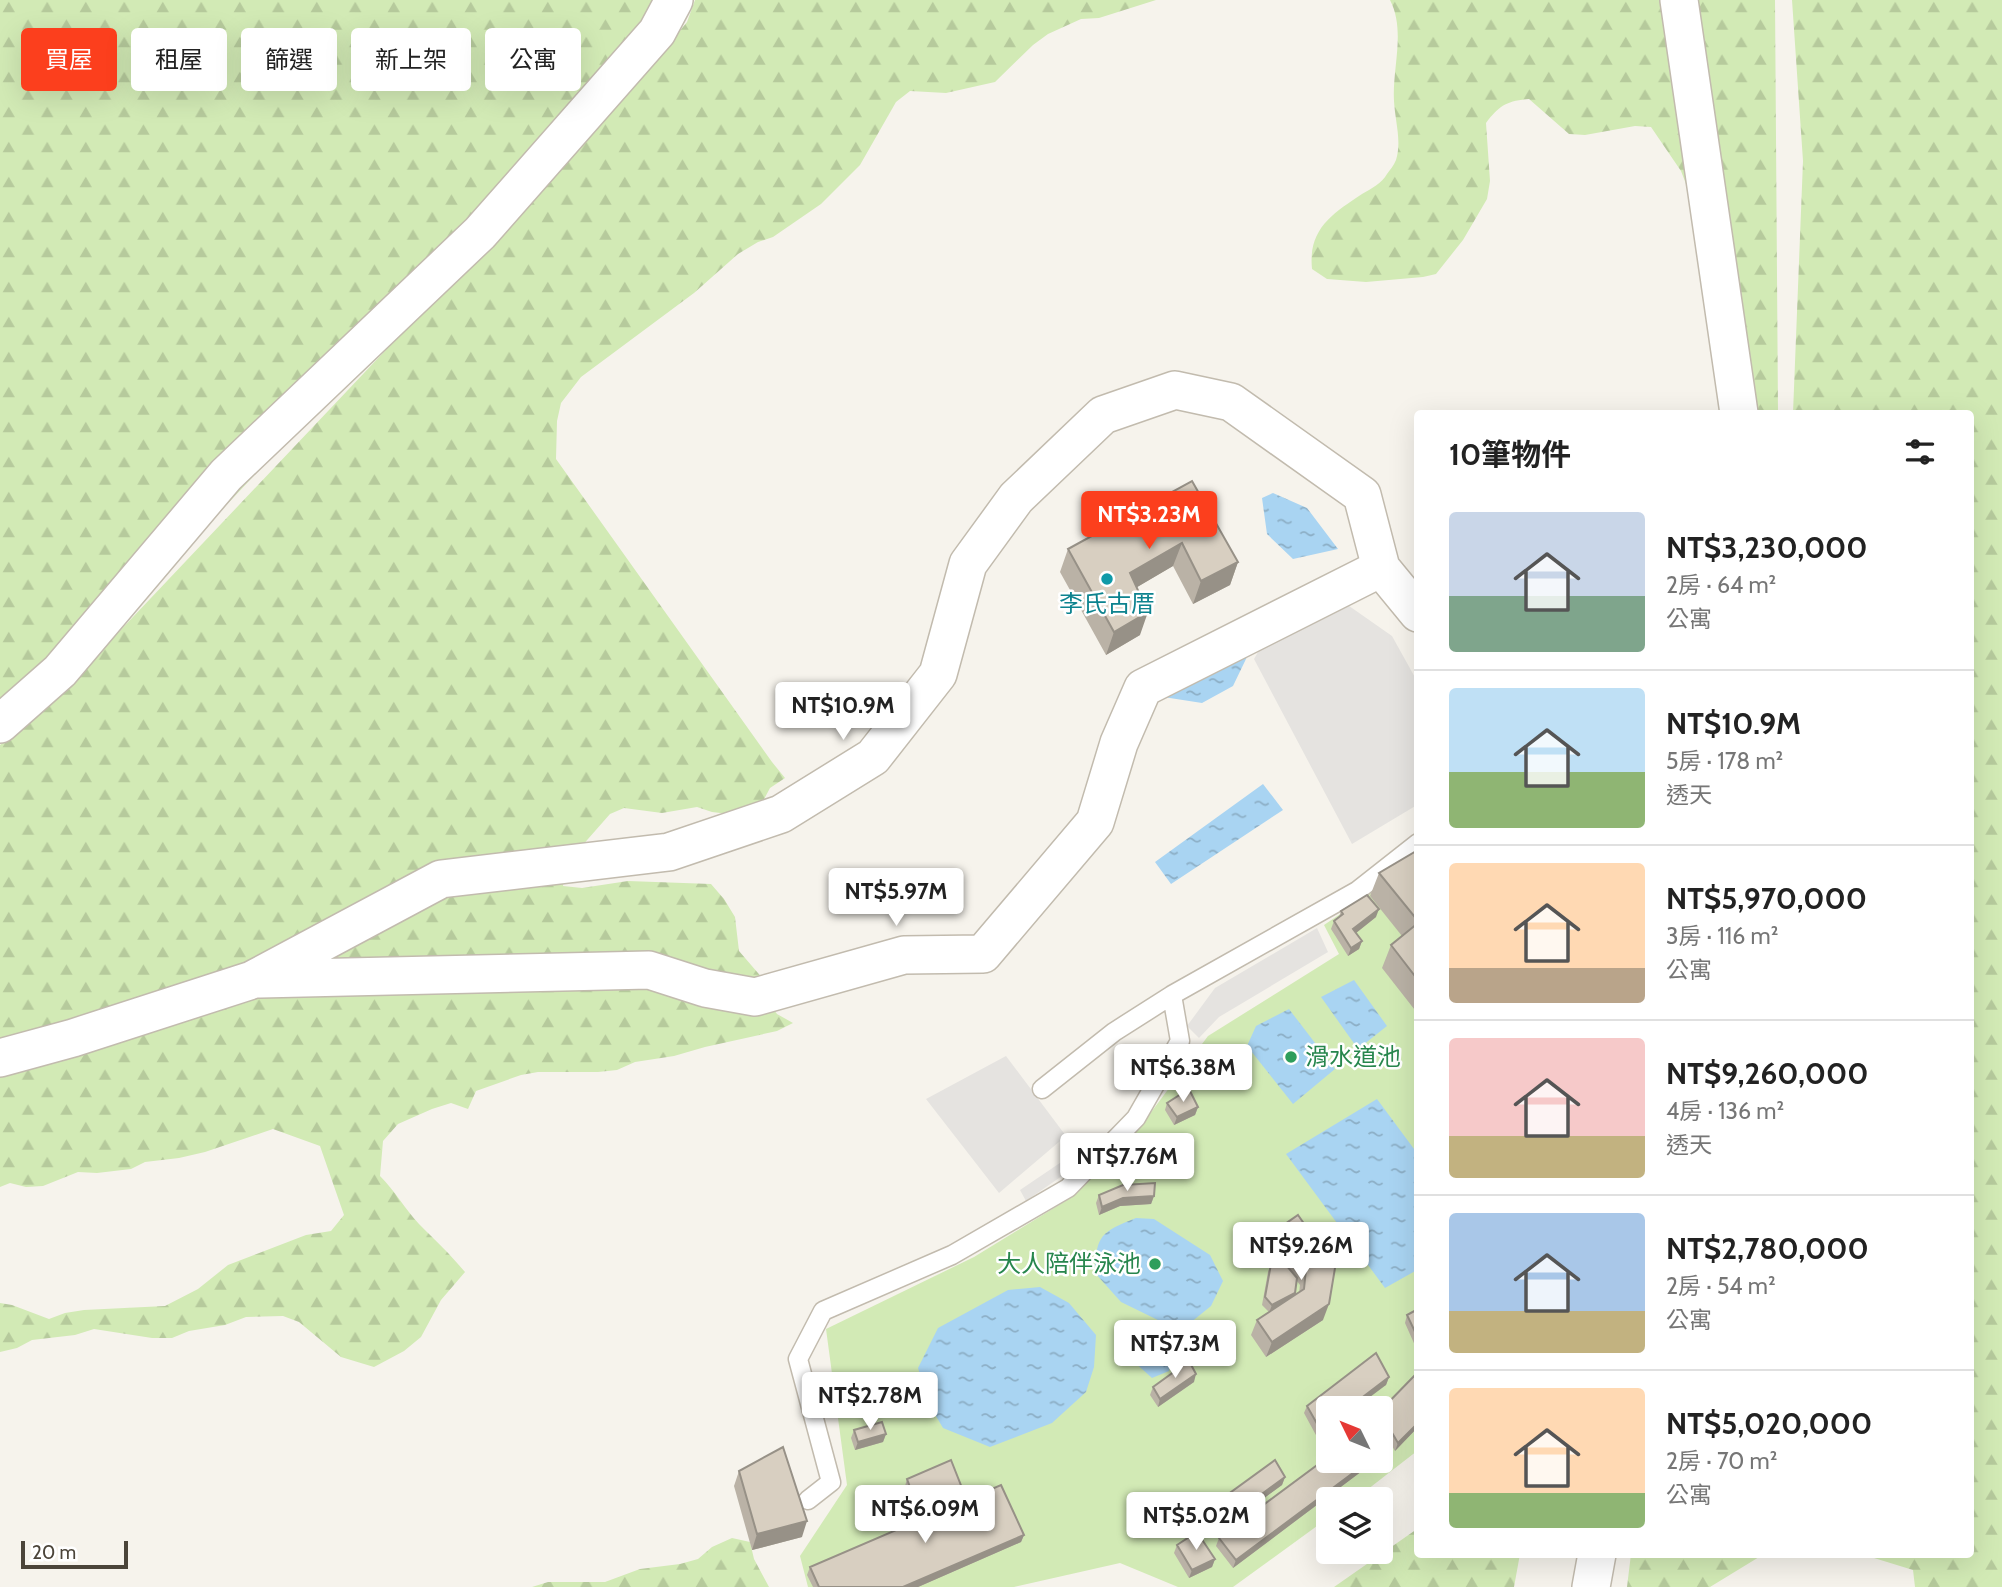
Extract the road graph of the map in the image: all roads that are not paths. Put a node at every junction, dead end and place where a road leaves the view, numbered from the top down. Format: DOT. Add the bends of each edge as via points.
graph roads {
  1 [pos="674,0"];
  2 [pos="1679,0"];
  3 [pos="1740,410"];
  4 [pos="1381,568"];
  5 [pos="1414,609"];
  6 [pos="0,724"];
  7 [pos="1414,846"];
  8 [pos="252,979"];
  9 [pos="1172,995"];
  10 [pos="0,1058"];
  11 [pos="1042,1089"];
  12 [pos="808,1500"];
  13 [pos="1596,1558"];
  14 [pos="1591,1587"];
  1 -- 6 [label="street" via="657,32 480,233 226,475 60,671"];
  2 -- 3 [label="street"];
  4 -- 5 [label="street"];
  4 -- 8 [label="street" via="1143,688 1119,743 1095,822 983,954 904,956 755,997 705,988 649,970"];
  4 -- 8 [label="street" via="1362,495 1231,402 1175,390 1103,415 1016,498 968,564 938,674 873,757 781,814 669,852 441,879"];
  7 -- 9 [label="lane" via="1357,891"];
  8 -- 10 [label="street"];
  9 -- 11 [label="lane" via="1114,1032"];
  9 -- 12 [label="lane" via="1180,1041 1136,1118 1068,1188 952,1255 823,1311 798,1359 831,1482"];
  13 -- 14 [label="street"];
}
